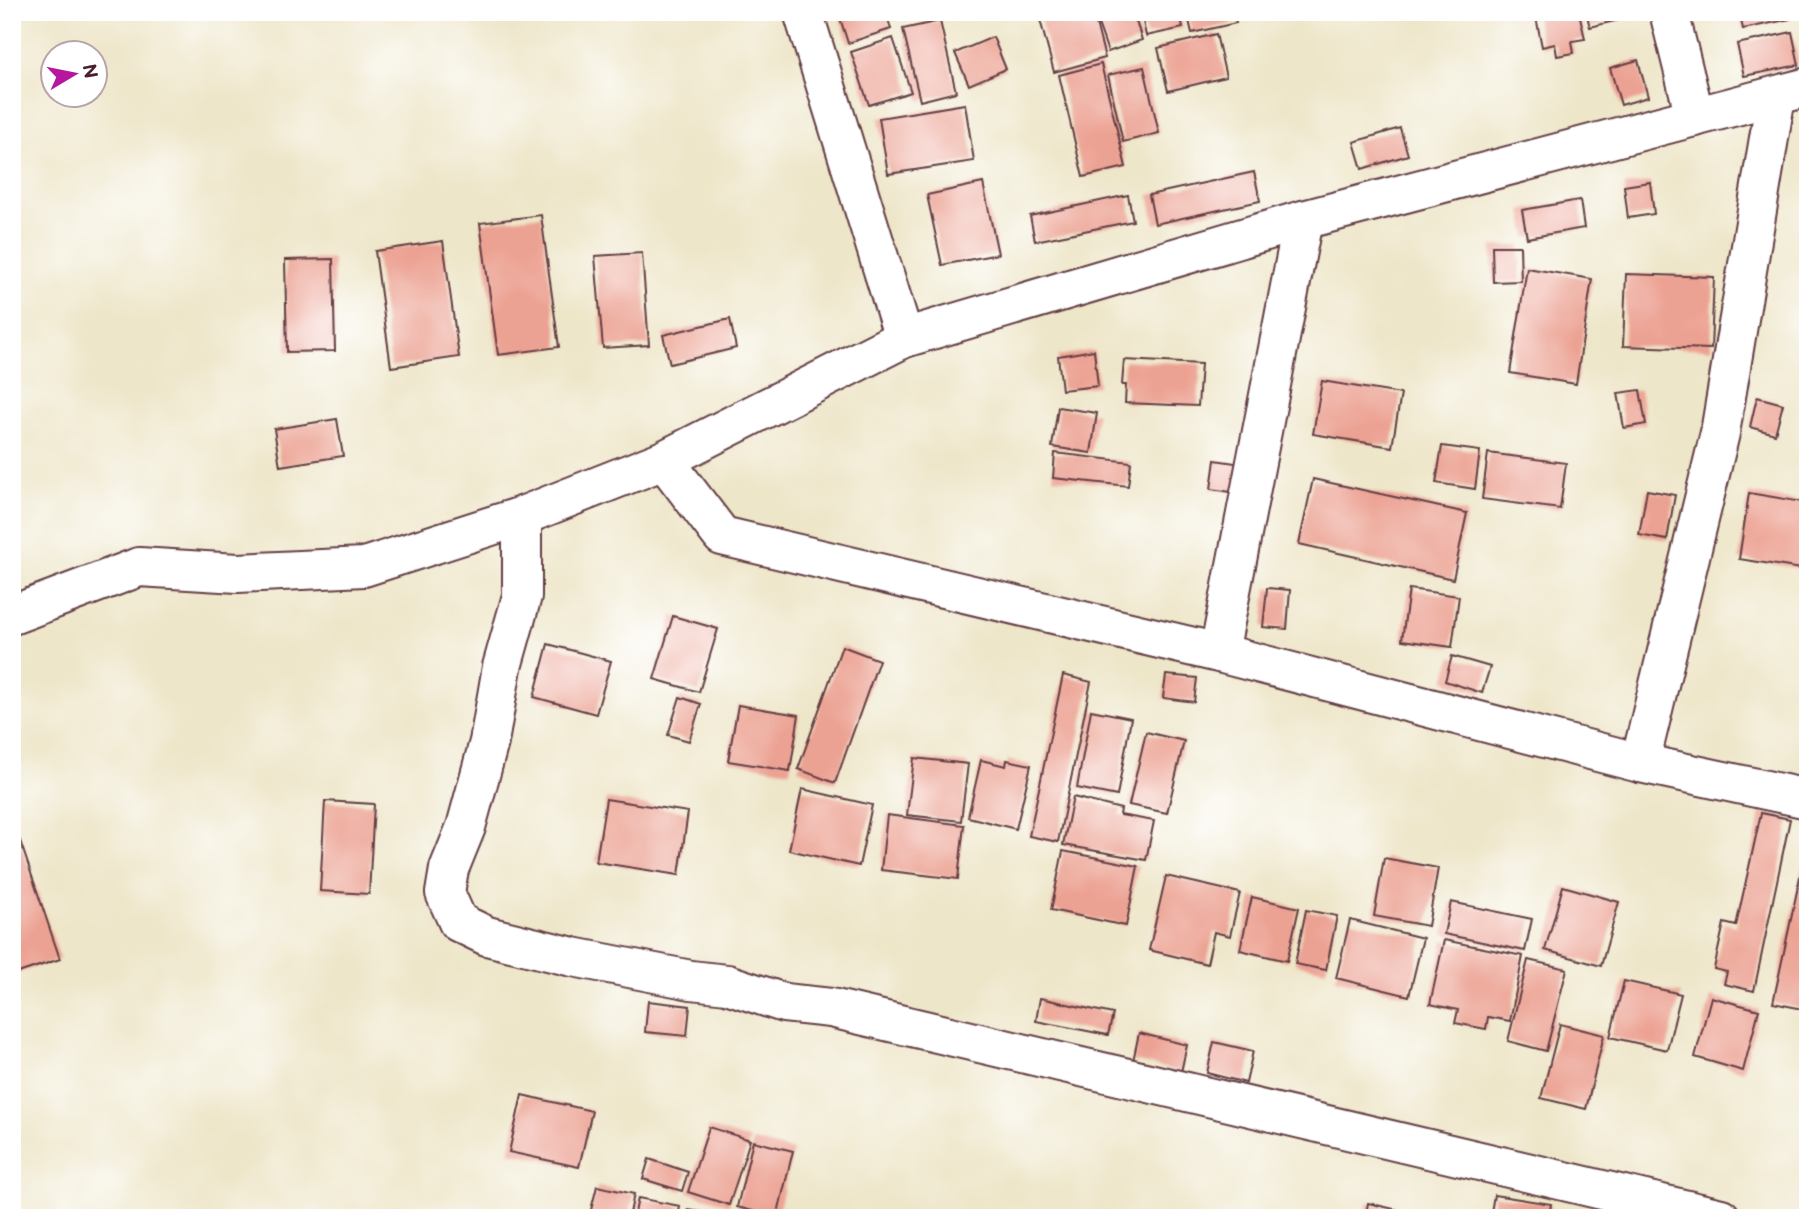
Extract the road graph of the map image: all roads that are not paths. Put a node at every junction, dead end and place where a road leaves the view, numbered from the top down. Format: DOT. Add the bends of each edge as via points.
graph roads {
  1 [pos="803,12"];
  2 [pos="1669,12"];
  3 [pos="1792,91"];
  4 [pos="1695,117"];
  5 [pos="1303,220"];
  6 [pos="904,338"];
  7 [pos="664,460"];
  8 [pos="522,516"];
  9 [pos="12,615"];
  10 [pos="1219,653"];
  11 [pos="1640,763"];
  12 [pos="1808,799"];
  13 [pos="1721,1218"];
  1 -- 6 [label="street"];
  2 -- 4 [label="street"];
  3 -- 4 [label="street"];
  3 -- 11 [label="street" via="1720,433"];
  4 -- 5 [label="street"];
  5 -- 6 [label="street"];
  5 -- 10 [label="street"];
  6 -- 7 [label="street"];
  7 -- 8 [label="street"];
  7 -- 10 [label="street" via="722,536"];
  8 -- 9 [label="street" via="364,567 238,573 139,567"];
  8 -- 13 [label="street" via="522,596 502,667 489,742 445,893 458,922 487,936 573,957 727,984 785,1003 831,1008"];
  10 -- 11 [label="street"];
  11 -- 12 [label="street"];
}
